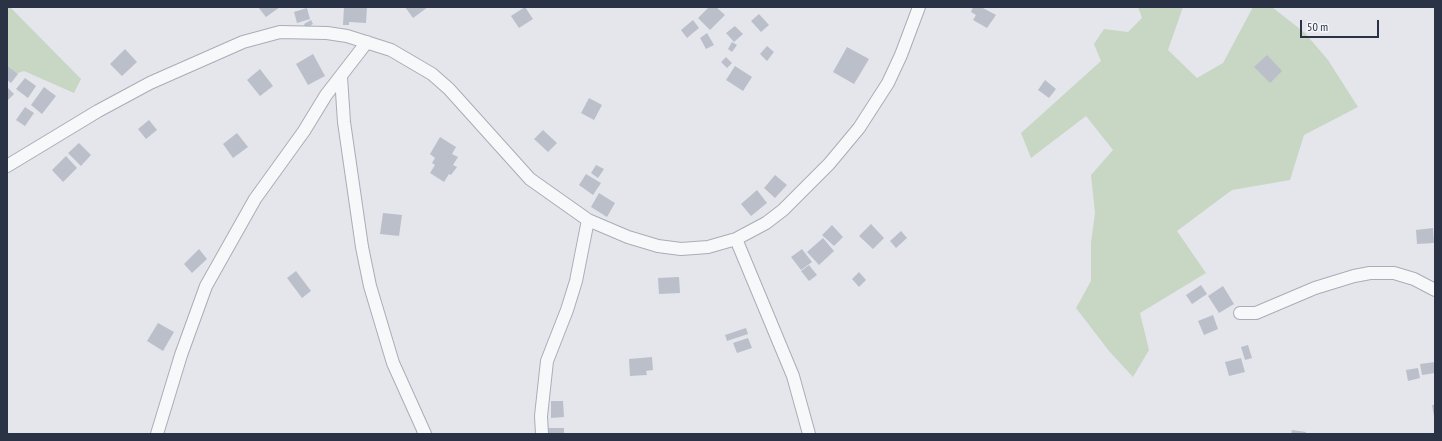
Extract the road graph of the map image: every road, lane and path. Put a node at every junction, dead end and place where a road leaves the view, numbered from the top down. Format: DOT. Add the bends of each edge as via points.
graph roads {
  1 [pos="919,7"];
  2 [pos="367,42"];
  3 [pos="342,77"];
  4 [pos="7,166"];
  5 [pos="588,220"];
  6 [pos="736,239"];
  7 [pos="1435,290"];
  8 [pos="1240,313"];
  9 [pos="157,434"];
  10 [pos="425,434"];
  11 [pos="542,434"];
  12 [pos="809,434"];
  1 -- 6 [label="street" via="891,78 859,128 829,164 783,210 766,223"];
  2 -- 3 [label="street"];
  2 -- 4 [label="street" via="340,35 294,31 244,42 150,83"];
  2 -- 5 [label="street" via="404,56 432,74 449,89 530,180"];
  3 -- 9 [label="street" via="326,95 304,131 255,199 206,286 181,355"];
  3 -- 10 [label="street" via="344,122 370,286 393,363"];
  5 -- 6 [label="street" via="628,237 658,246 681,249 708,247"];
  5 -- 11 [label="street" via="576,281 546,361"];
  6 -- 12 [label="street" via="793,376"];
  7 -- 8 [label="street" via="1414,279 1394,273 1370,273 1315,288 1256,313"];
}
